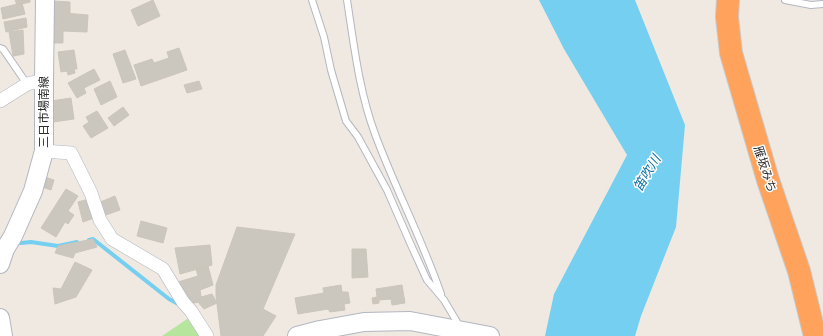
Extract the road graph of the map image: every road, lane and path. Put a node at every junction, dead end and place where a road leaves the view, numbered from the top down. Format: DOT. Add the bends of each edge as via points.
graph roads {
  1 [pos="45,0"];
  2 [pos="312,0"];
  3 [pos="347,0"];
  4 [pos="715,0"];
  5 [pos="728,0"];
  6 [pos="785,0"];
  7 [pos="823,4"];
  8 [pos="0,48"];
  9 [pos="731,53"];
  10 [pos="35,82"];
  11 [pos="0,101"];
  12 [pos="44,150"];
  13 [pos="2,254"];
  14 [pos="443,299"];
  15 [pos="0,318"];
  16 [pos="462,330"];
  17 [pos="3,336"];
  18 [pos="207,336"];
  19 [pos="298,336"];
  20 [pos="490,336"];
  21 [pos="815,336"];
  1 -- 10 [label="main road, 三日市場南線"];
  2 -- 14 [label="lane" via="346,121 358,136 387,190 427,280"];
  3 -- 14 [label="lane" via="363,94 375,133 430,261"];
  4 -- 9 [label="highway"];
  5 -- 9 [label="highway, 雁坂みち"];
  6 -- 7 [label="lane" via="811,5"];
  8 -- 10 [label="lane"];
  9 -- 21 [label="highway, 雁坂みち" via="768,180 799,271"];
  10 -- 11 [label="street"];
  10 -- 12 [label="main road, 三日市場南線"];
  12 -- 13 [label="main road, 三日市場南線" via="33,191"];
  12 -- 18 [label="street" via="71,153 91,193 100,220 112,239 163,269"];
  14 -- 16 [label="lane"];
  15 -- 17 [label="main road"];
  16 -- 19 [label="main road" via="410,320 364,322"];
  16 -- 20 [label="main road"];
}
